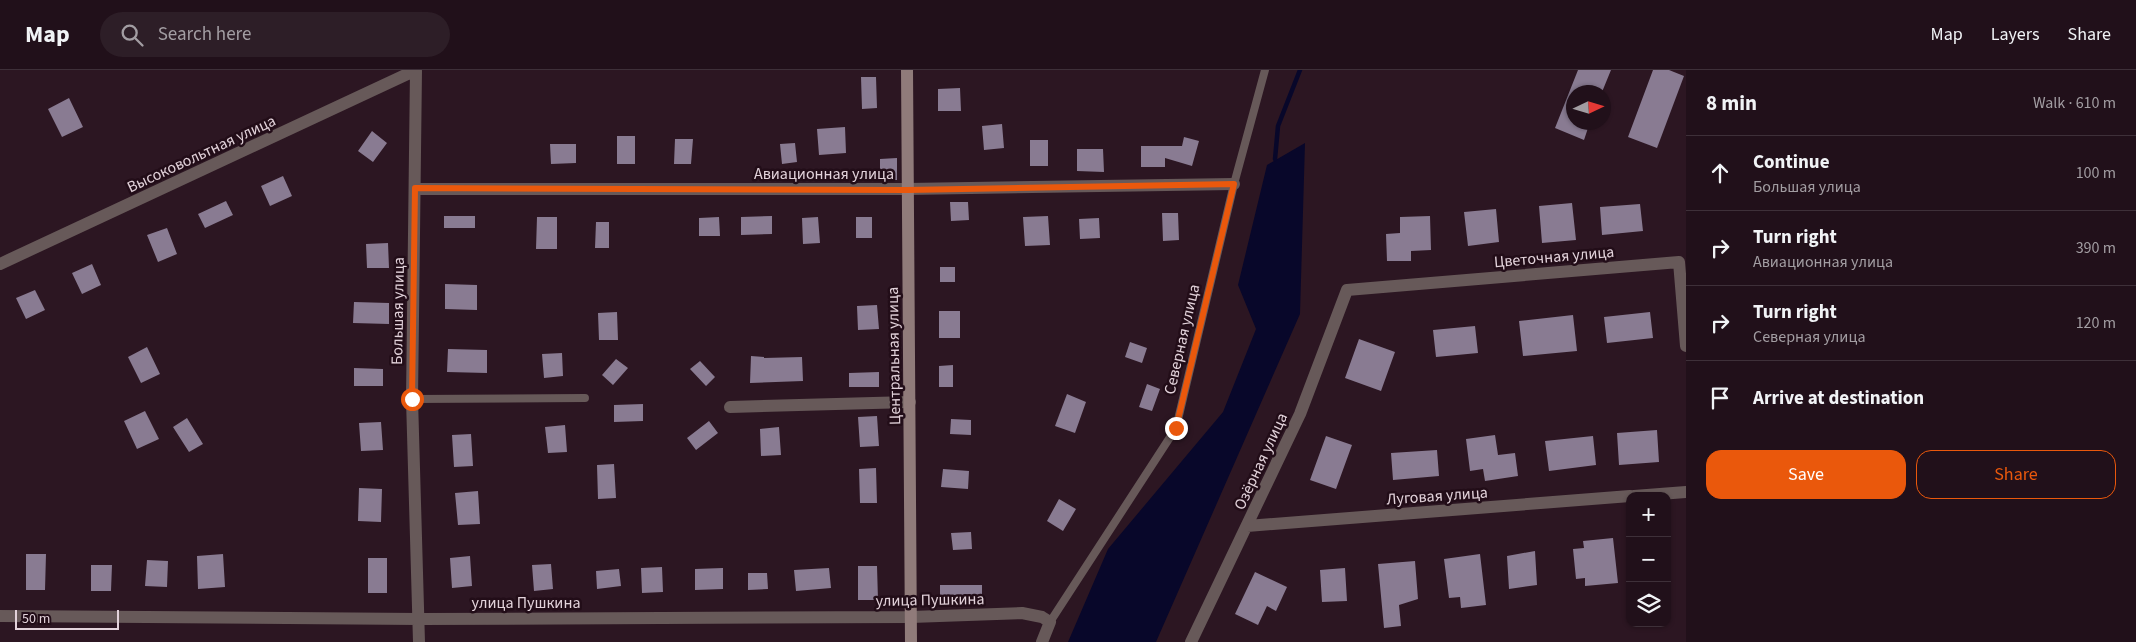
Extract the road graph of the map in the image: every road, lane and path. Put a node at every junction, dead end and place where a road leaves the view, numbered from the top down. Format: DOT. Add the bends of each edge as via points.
graph roads {
  1 [pos="416,70"];
  2 [pos="907,70"];
  3 [pos="1265,70"];
  4 [pos="1234,184"];
  5 [pos="415,188"];
  6 [pos="907,190"];
  7 [pos="0,264"];
  8 [pos="1347,290"];
  9 [pos="1686,346"];
  10 [pos="585,398"];
  11 [pos="412,399"];
  12 [pos="910,402"];
  13 [pos="730,407"];
  14 [pos="1686,492"];
  15 [pos="1671,493"];
  16 [pos="1626,496"];
  17 [pos="1247,526"];
  18 [pos="0,616"];
  19 [pos="911,617"];
  20 [pos="419,619"];
  21 [pos="1050,622"];
  22 [pos="419,642"];
  23 [pos="911,642"];
  24 [pos="1042,642"];
  25 [pos="1191,642"];
  1 -- 5 [label="street, Большая улица"];
  1 -- 7 [label="street, Высоковольтная улица"];
  2 -- 6 [label="street, Центральная улица"];
  3 -- 4 [label="lane, Северная улица"];
  4 -- 6 [label="street, Авиационная улица"];
  4 -- 21 [label="lane, Северная улица" via="1176,428"];
  5 -- 6 [label="street, Авиационная улица"];
  5 -- 11 [label="street, Большая улица"];
  6 -- 12 [label="street, Центральная улица"];
  8 -- 9 [label="street, Цветочная улица" via="1679,262"];
  8 -- 17 [label="street, Озёрная улица" via="1300,414"];
  10 -- 11 [label="lane"];
  11 -- 20 [label="street, Большая улица"];
  12 -- 13 [label="street"];
  12 -- 19 [label="street, Центральная улица"];
  14 -- 15 [label="street"];
  16 -- 17 [label="street, Луговая улица"];
  17 -- 25 [label="street, Озёрная улица"];
  18 -- 20 [label="street, улица Пушкина"];
  19 -- 20 [label="street, улица Пушкина"];
  19 -- 21 [label="street, улица Пушкина" via="1022,613"];
  19 -- 23 [label="street, Центральная улица"];
  20 -- 22 [label="street, Большая улица"];
  21 -- 24 [label="street, Северная улица"];
}
